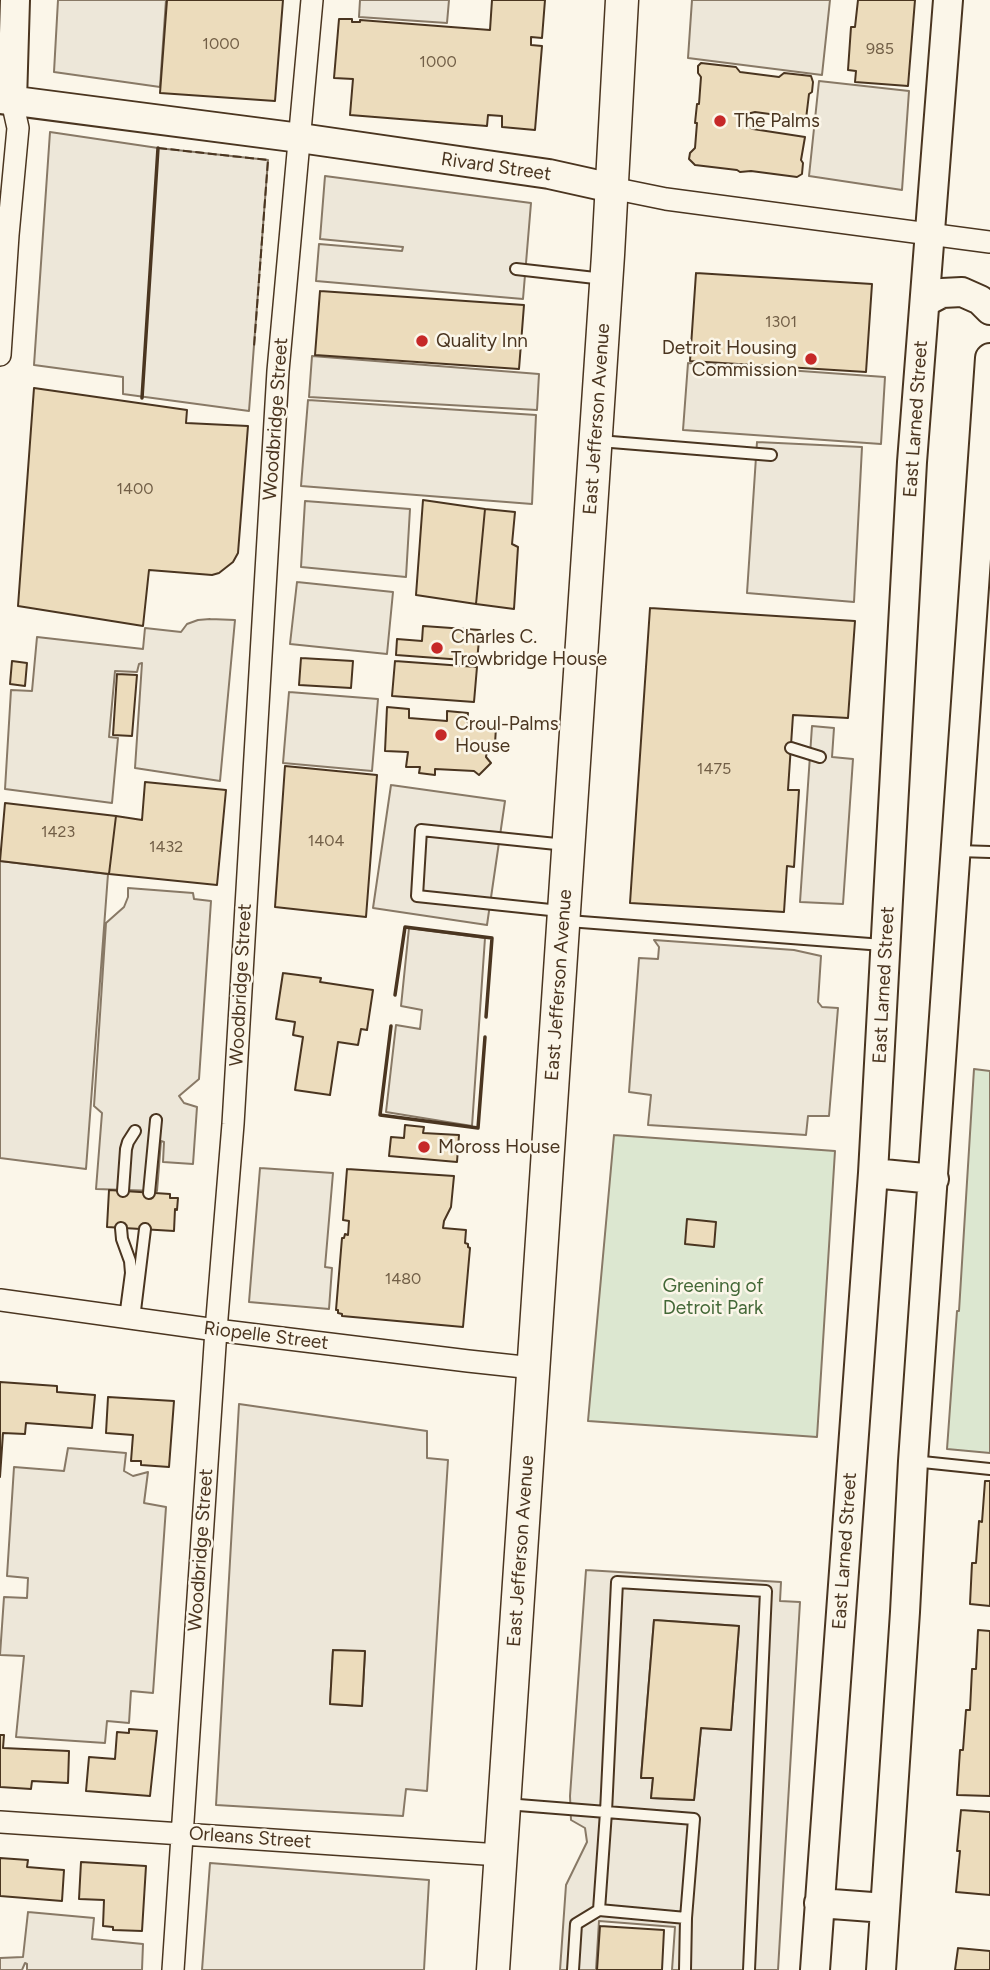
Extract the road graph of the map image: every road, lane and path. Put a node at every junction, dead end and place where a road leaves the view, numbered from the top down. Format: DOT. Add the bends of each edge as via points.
graph roads {
  1 [pos="15,0"];
  2 [pos="312,0"];
  3 [pos="622,0"];
  4 [pos="948,0"];
  5 [pos="6,100"];
  6 [pos="300,138"];
  7 [pos="612,188"];
  8 [pos="929,234"];
  9 [pos="990,242"];
  10 [pos="516,269"];
  11 [pos="606,279"];
  12 [pos="925,302"];
  13 [pos="990,310"];
  14 [pos="0,355"];
  15 [pos="990,358"];
  16 [pos="595,440"];
  17 [pos="771,455"];
  18 [pos="791,748"];
  19 [pos="820,757"];
  20 [pos="568,845"];
  21 [pos="957,851"];
  22 [pos="990,852"];
  23 [pos="564,916"];
  24 [pos="886,946"];
  25 [pos="156,1120"];
  26 [pos="135,1131"];
  27 [pos="873,1173"];
  28 [pos="934,1179"];
  29 [pos="123,1191"];
  30 [pos="149,1193"];
  31 [pos="121,1228"];
  32 [pos="145,1229"];
  33 [pos="0,1300"];
  34 [pos="130,1318"];
  35 [pos="216,1330"];
  36 [pos="533,1368"];
  37 [pos="913,1461"];
  38 [pos="990,1469"];
  39 [pos="504,1804"];
  40 [pos="606,1812"];
  41 [pos="0,1822"];
  42 [pos="181,1833"];
  43 [pos="500,1855"];
  44 [pos="819,1903"];
  45 [pos="885,1908"];
  46 [pos="599,1910"];
  47 [pos="686,1919"];
  48 [pos="173,1970"];
  49 [pos="493,1970"];
  50 [pos="573,1970"];
  51 [pos="685,1970"];
  52 [pos="749,1970"];
  53 [pos="815,1970"];
  54 [pos="881,1970"];
  1 -- 5 [label="street"];
  2 -- 6 [label="street, Woodbridge Street"];
  3 -- 7 [label="main road, East Jefferson Avenue"];
  4 -- 8 [label="street, East Larned Street"];
  5 -- 6 [label="street, Rivard Street"];
  5 -- 14 [label="street" via="18,128"];
  6 -- 7 [label="street, Rivard Street" via="549,174"];
  6 -- 35 [label="street, Woodbridge Street" via="278,371 233,1124"];
  7 -- 8 [label="street, Rivard Street"];
  7 -- 11 [label="main road, East Jefferson Avenue"];
  8 -- 9 [label="street, Rivard Street"];
  8 -- 12 [label="street, East Larned Street"];
  10 -- 11 [label="lane"];
  11 -- 16 [label="main road, East Jefferson Avenue"];
  12 -- 13 [label="street" via="942,293 962,292"];
  12 -- 24 [label="street, East Larned Street"];
  15 -- 21 [label="street"];
  16 -- 17 [label="lane"];
  16 -- 20 [label="main road, East Jefferson Avenue"];
  18 -- 19 [label="lane"];
  20 -- 23 [label="main road, East Jefferson Avenue"];
  20 -- 23 [label="lane" via="421,830 417,895"];
  21 -- 22 [label="lane"];
  21 -- 28 [label="street"];
  23 -- 24 [label="lane"];
  23 -- 36 [label="main road, East Jefferson Avenue"];
  24 -- 27 [label="street, East Larned Street"];
  25 -- 30 [label="lane"];
  26 -- 29 [label="lane" via="126,1149"];
  27 -- 28 [label="street"];
  27 -- 44 [label="street, East Larned Street"];
  28 -- 37 [label="street"];
  31 -- 34 [label="lane" via="130,1261"];
  32 -- 34 [label="lane"];
  33 -- 34 [label="street, Riopelle Street"];
  34 -- 35 [label="street, Riopelle Street"];
  35 -- 36 [label="street, Riopelle Street"];
  35 -- 42 [label="street, Woodbridge Street"];
  36 -- 39 [label="main road, East Jefferson Avenue"];
  37 -- 38 [label="lane"];
  37 -- 45 [label="street"];
  39 -- 40 [label="lane"];
  39 -- 43 [label="main road, East Jefferson Avenue"];
  40 -- 46 [label="lane"];
  40 -- 47 [label="lane" via="694,1819"];
  40 -- 52 [label="lane" via="617,1582 766,1591"];
  41 -- 42 [label="street, Orleans Street"];
  42 -- 43 [label="street, Orleans Street"];
  42 -- 48 [label="street, Woodbridge Street"];
  43 -- 49 [label="main road, East Jefferson Avenue"];
  44 -- 45 [label="street"];
  44 -- 53 [label="street, East Larned Street"];
  45 -- 54 [label="street"];
  46 -- 47 [label="lane"];
  46 -- 50 [label="lane" via="576,1924"];
  47 -- 51 [label="lane"];
}
